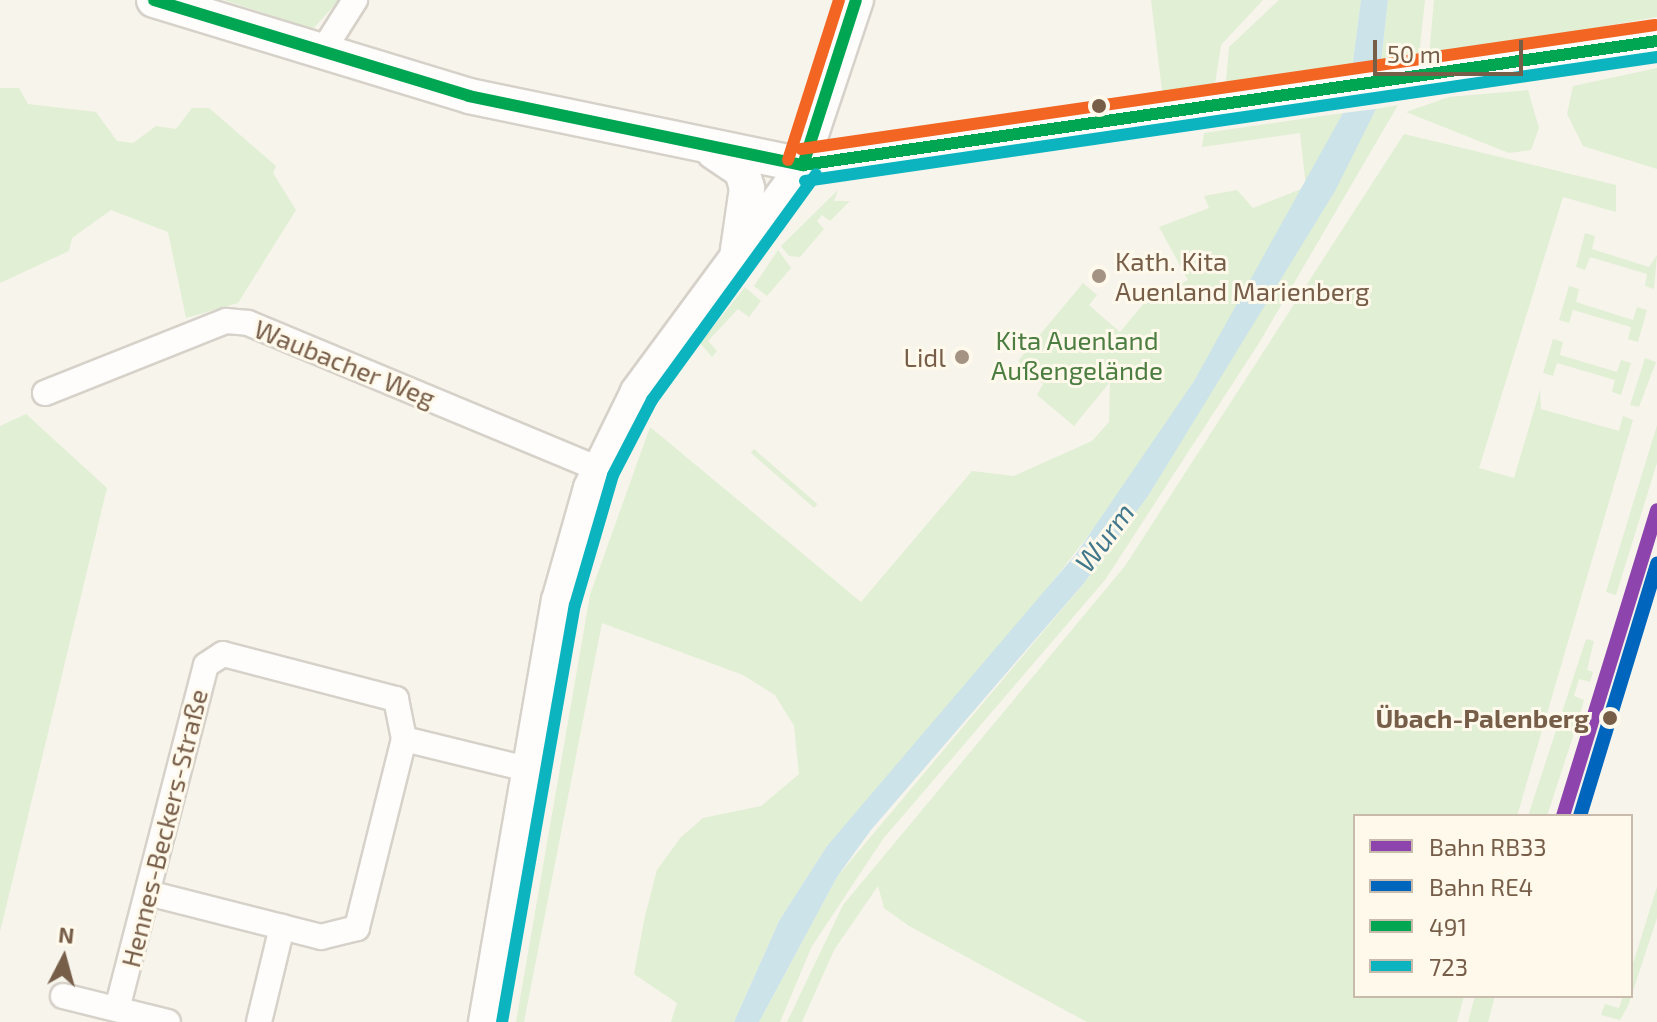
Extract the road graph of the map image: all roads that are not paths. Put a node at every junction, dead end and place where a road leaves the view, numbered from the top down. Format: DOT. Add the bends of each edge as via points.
graph roads {
  1 [pos="154,0"];
  2 [pos="355,0"];
  3 [pos="856,0"];
  4 [pos="1657,41"];
  5 [pos="322,52"];
  6 [pos="703,147"];
  7 [pos="803,165"];
  8 [pos="735,262"];
  9 [pos="45,393"];
  10 [pos="598,469"];
  11 [pos="404,739"];
  12 [pos="535,771"];
  13 [pos="148,893"];
  14 [pos="282,927"];
  15 [pos="63,996"];
  16 [pos="117,1009"];
  17 [pos="168,1022"];
  18 [pos="259,1022"];
  19 [pos="486,1022"];
  1 -- 5 [label="main road"];
  2 -- 5 [label="street"];
  3 -- 7 [label="main road"];
  4 -- 7 [label="main road"];
  5 -- 6 [label="main road" via="469,96"];
  6 -- 7 [label="main road"];
  6 -- 8 [label="main road" via="730,159 747,188"];
  7 -- 8 [label="main road"];
  8 -- 10 [label="main road" via="638,392"];
  9 -- 10 [label="street, Waubacher Weg" via="226,321 248,323"];
  10 -- 12 [label="main road" via="559,601"];
  11 -- 12 [label="street"];
  11 -- 13 [label="street, Hennes-Beckers-Straße" via="396,699 223,654 206,665"];
  11 -- 14 [label="street" via="357,928 339,936"];
  12 -- 19 [label="main road"];
  13 -- 14 [label="street"];
  13 -- 16 [label="street, Hennes-Beckers-Straße"];
  14 -- 18 [label="street"];
  15 -- 16 [label="street"];
  16 -- 17 [label="street"];
}
